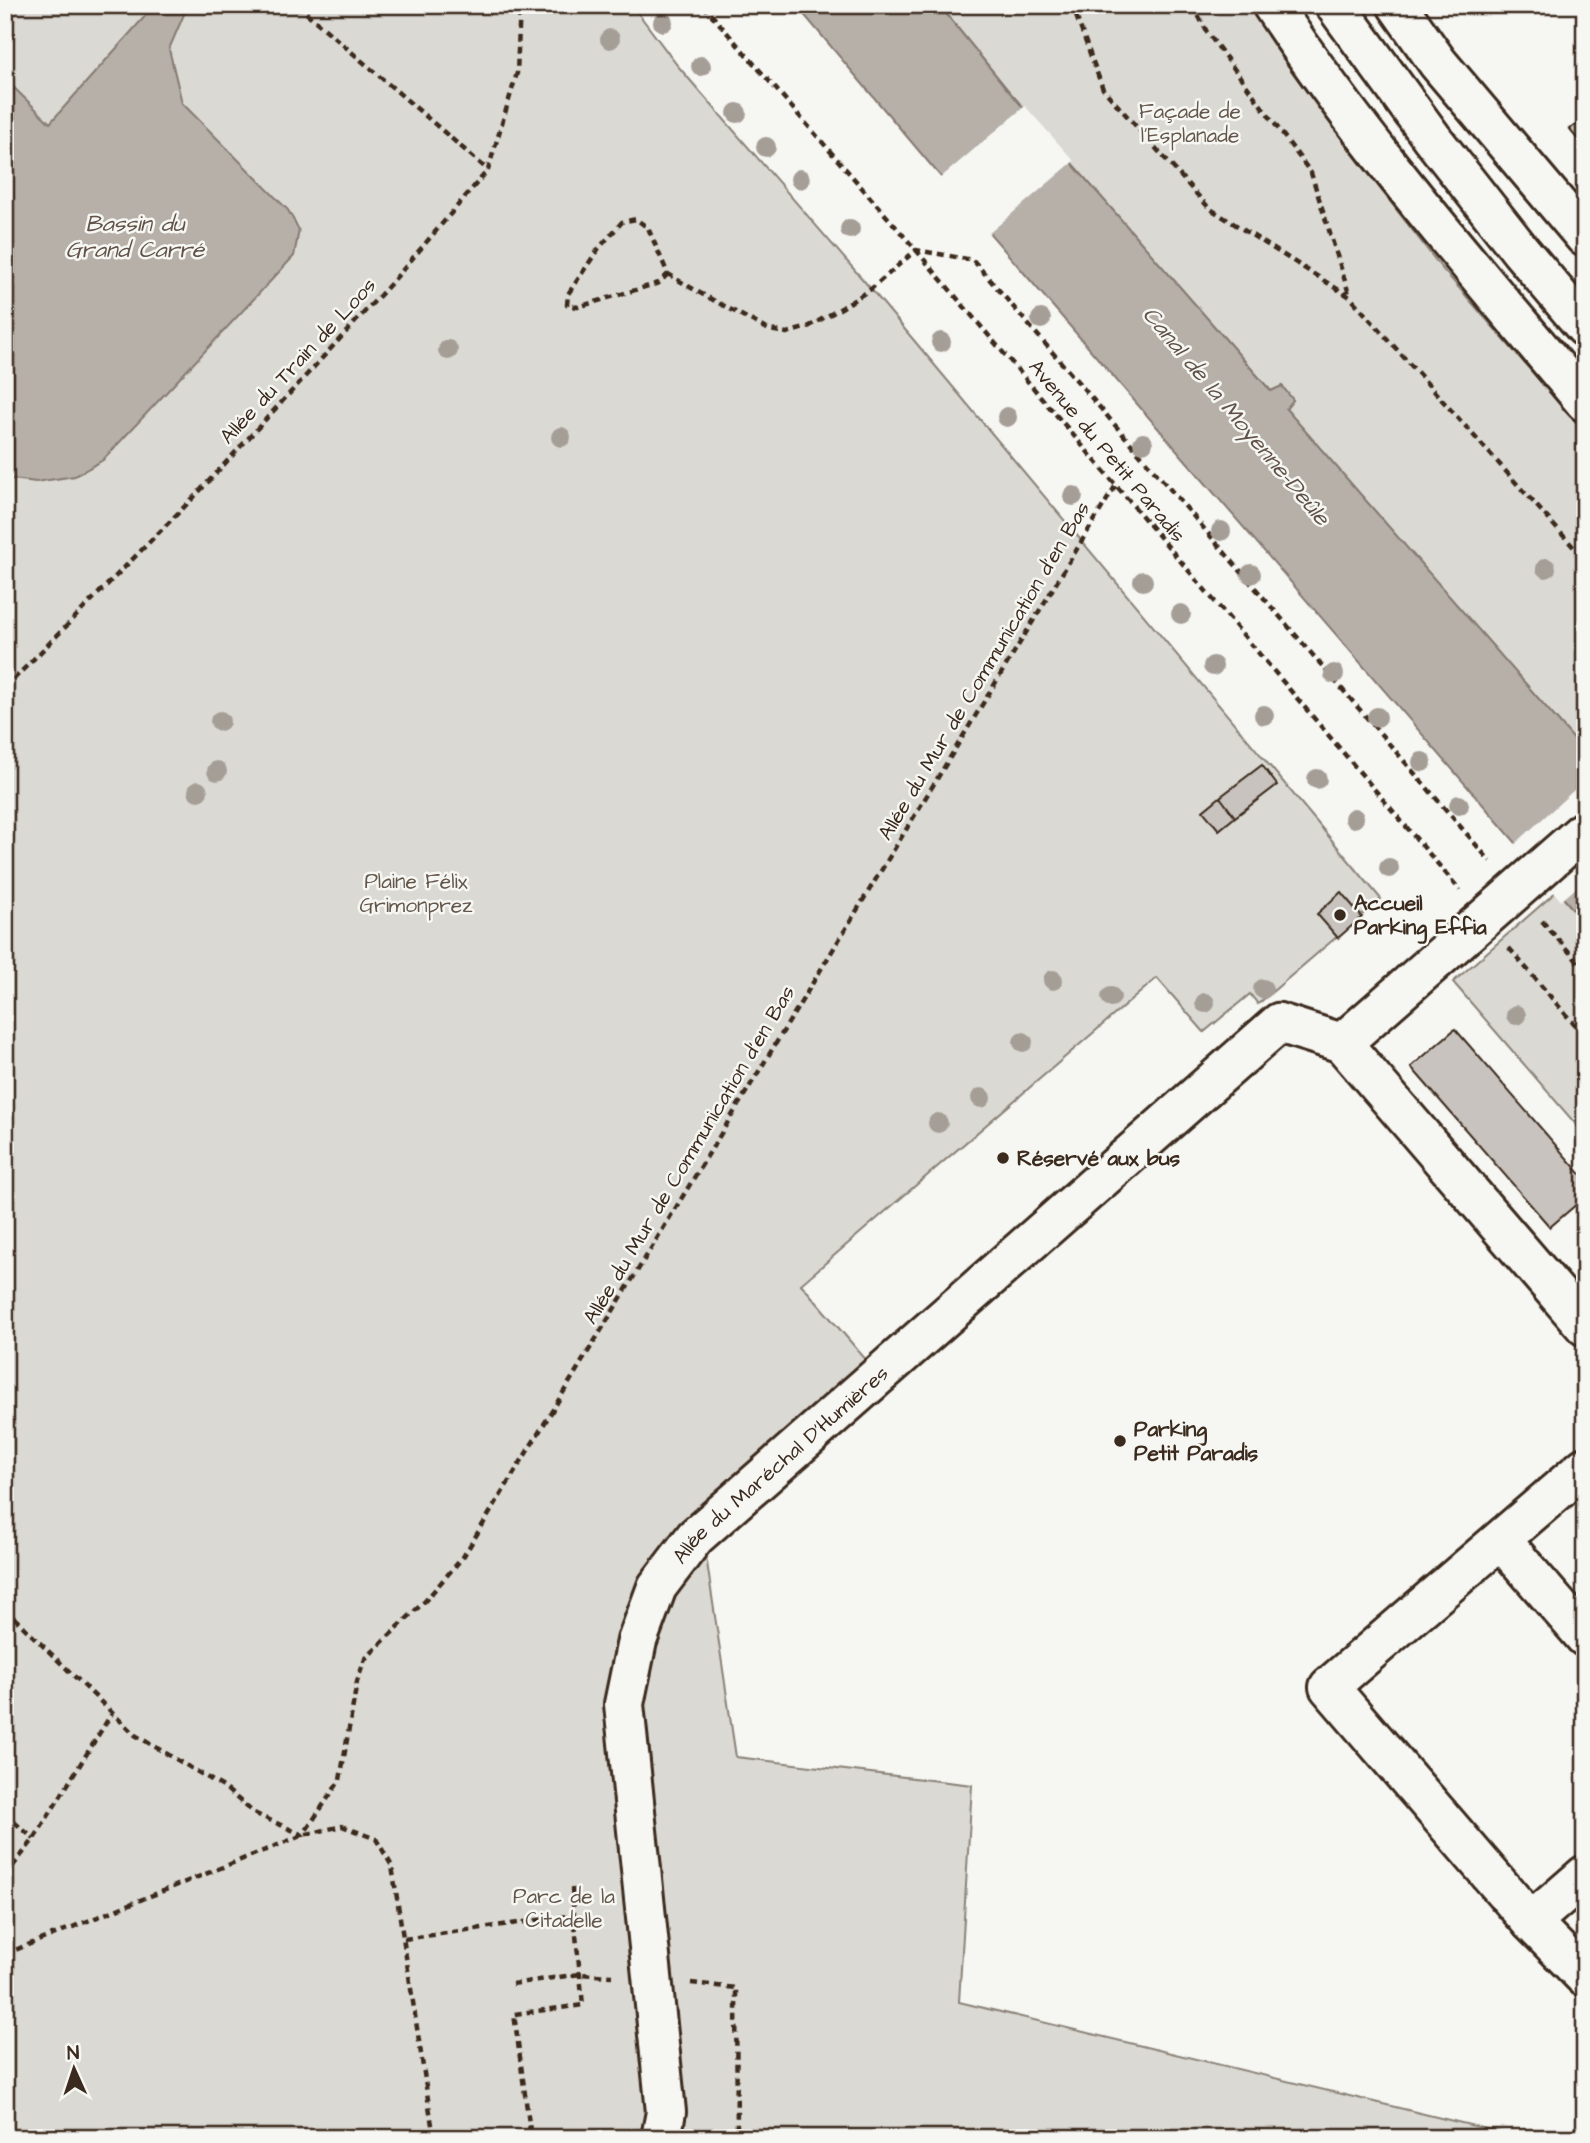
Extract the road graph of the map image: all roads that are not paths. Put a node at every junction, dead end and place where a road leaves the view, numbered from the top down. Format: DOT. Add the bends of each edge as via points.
graph roads {
  1 [pos="1272,5"];
  2 [pos="1397,5"];
  3 [pos="1342,12"];
  4 [pos="1585,237"];
  5 [pos="1585,327"];
  6 [pos="1585,402"];
  7 [pos="1585,830"];
  8 [pos="1342,1043"];
  9 [pos="1585,1326"];
  10 [pos="1585,1467"];
  11 [pos="1501,1540"];
  12 [pos="1585,1637"];
  13 [pos="1585,1875"];
  14 [pos="1531,1922"];
  15 [pos="1585,1977"];
  16 [pos="661,2138"];
  1 -- 6 [label="street" via="1410,193"];
  2 -- 4 [label="street" via="1438,63"];
  3 -- 5 [label="street" via="1440,148"];
  7 -- 8 [label="street"];
  8 -- 9 [label="street"];
  8 -- 16 [label="street, Allée du Maréchal D'Humières" via="1279,1023 695,1537 657,1587 638,1641 624,1704 666,2112"];
  10 -- 11 [label="street"];
  11 -- 12 [label="street"];
  11 -- 14 [label="street" via="1329,1687"];
  13 -- 14 [label="street"];
  14 -- 15 [label="street"];
}
